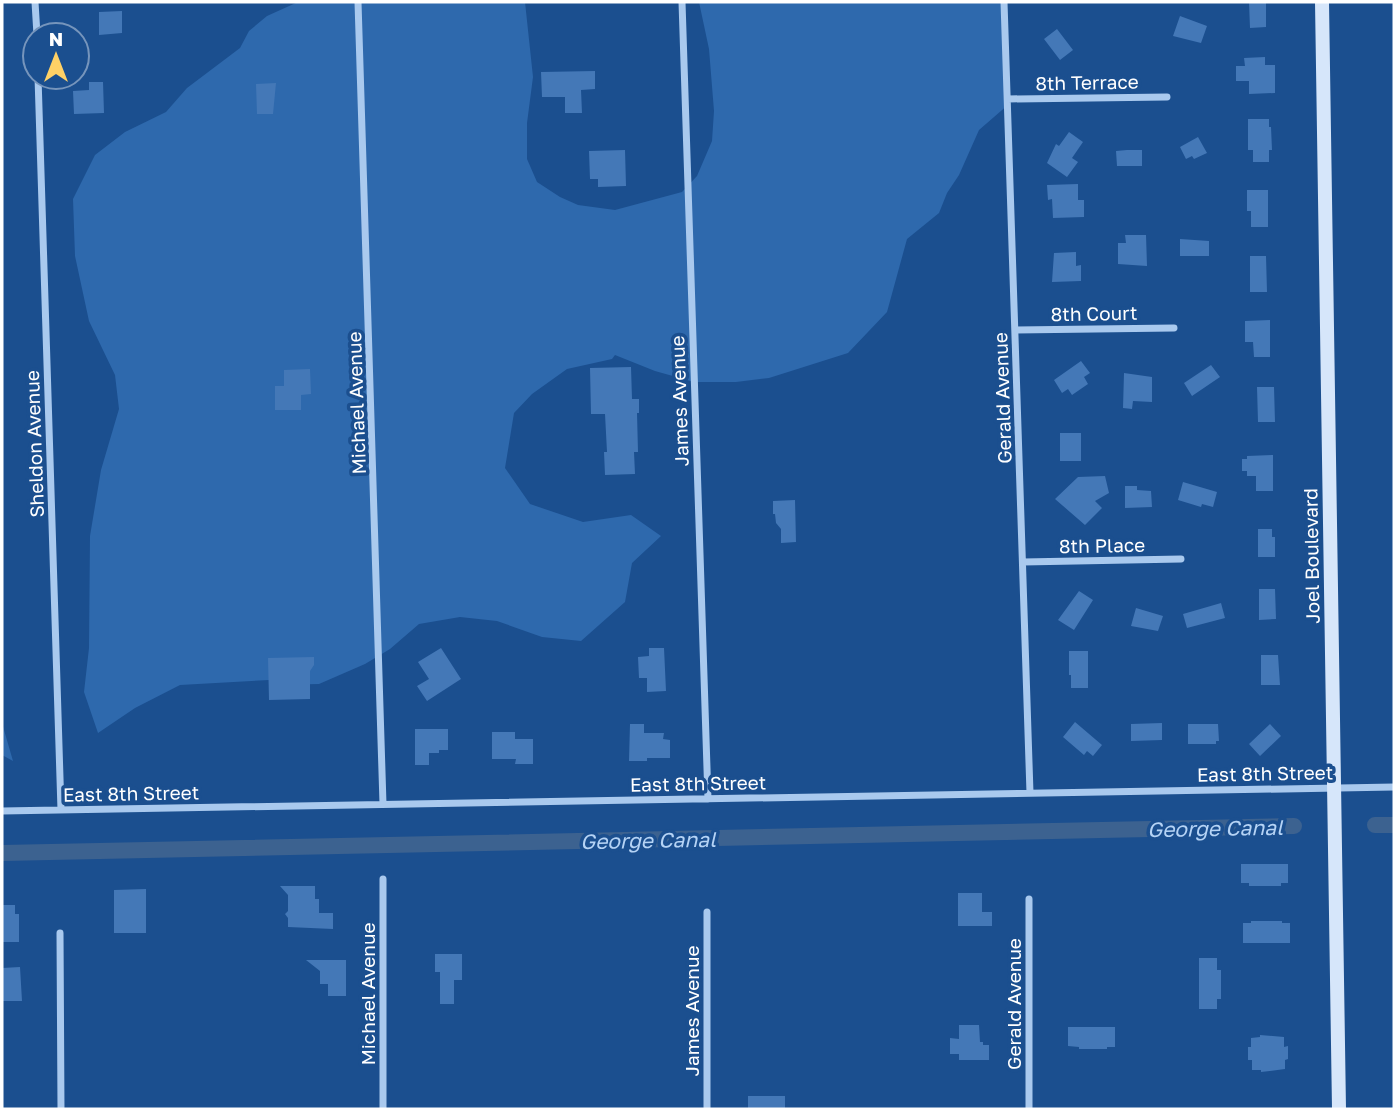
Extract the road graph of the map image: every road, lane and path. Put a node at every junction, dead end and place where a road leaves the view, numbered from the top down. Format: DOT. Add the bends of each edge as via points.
graph roads {
  1 [pos="35,2"];
  2 [pos="358,2"];
  3 [pos="682,2"];
  4 [pos="1004,2"];
  5 [pos="1322,2"];
  6 [pos="36,21"];
  7 [pos="38,91"];
  8 [pos="1167,97"];
  9 [pos="1008,99"];
  10 [pos="1174,328"];
  11 [pos="1015,330"];
  12 [pos="1181,559"];
  13 [pos="1023,562"];
  14 [pos="1394,787"];
  15 [pos="1334,788"];
  16 [pos="1030,793"];
  17 [pos="708,799"];
  18 [pos="383,804"];
  19 [pos="61,810"];
  20 [pos="2,811"];
  21 [pos="383,879"];
  22 [pos="1029,899"];
  23 [pos="707,912"];
  24 [pos="60,933"];
  25 [pos="61,1109"];
  26 [pos="383,1109"];
  27 [pos="707,1109"];
  28 [pos="1029,1109"];
  29 [pos="1339,1109"];
  1 -- 6 [label="street"];
  2 -- 18 [label="street, Michael Avenue"];
  3 -- 17 [label="street, James Avenue"];
  4 -- 9 [label="street, Gerald Avenue"];
  5 -- 15 [label="main road, Joel Boulevard"];
  7 -- 19 [label="street, Sheldon Avenue"];
  8 -- 9 [label="street, 8th Terrace"];
  9 -- 11 [label="street, Gerald Avenue"];
  10 -- 11 [label="street, 8th Court"];
  11 -- 13 [label="street, Gerald Avenue"];
  12 -- 13 [label="street, 8th Place"];
  13 -- 16 [label="street, Gerald Avenue"];
  14 -- 15 [label="street, East 8th Street"];
  15 -- 16 [label="street, East 8th Street"];
  15 -- 29 [label="main road, Joel Boulevard"];
  16 -- 17 [label="street, East 8th Street"];
  17 -- 18 [label="street, East 8th Street"];
  18 -- 19 [label="street, East 8th Street"];
  19 -- 20 [label="street, East 8th Street"];
  21 -- 26 [label="street, Michael Avenue"];
  22 -- 28 [label="street, Gerald Avenue"];
  23 -- 27 [label="street, James Avenue"];
  24 -- 25 [label="street"];
}
